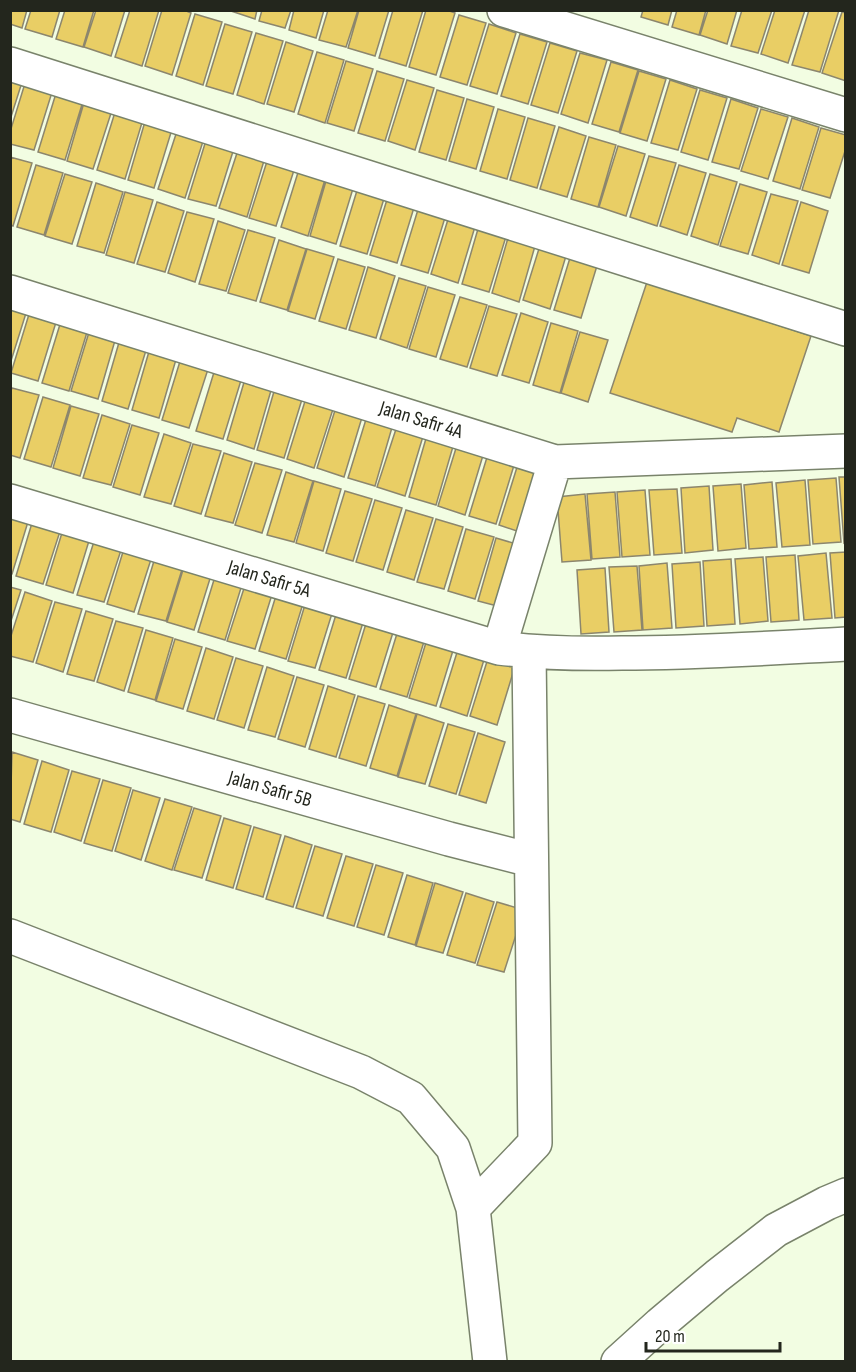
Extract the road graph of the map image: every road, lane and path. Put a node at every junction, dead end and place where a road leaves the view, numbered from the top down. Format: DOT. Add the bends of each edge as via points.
graph roads {
  1 [pos="504,10"];
  2 [pos="10,64"];
  3 [pos="846,115"];
  4 [pos="10,292"];
  5 [pos="846,329"];
  6 [pos="846,451"];
  7 [pos="555,462"];
  8 [pos="10,501"];
  9 [pos="846,644"];
  10 [pos="514,650"];
  11 [pos="10,715"];
  12 [pos="531,860"];
  13 [pos="10,936"];
  14 [pos="846,1195"];
  15 [pos="473,1208"];
  16 [pos="490,1362"];
  17 [pos="618,1362"];
  1 -- 3 [label="street"];
  2 -- 5 [label="street"];
  4 -- 7 [label="street, Jalan Safir 4A"];
  6 -- 7 [label="street, Jalan Safir 4A"];
  7 -- 10 [label="street"];
  8 -- 10 [label="street, Jalan Safir 5A"];
  9 -- 10 [label="street, Jalan Safir 5A" via="702,652"];
  10 -- 12 [label="street"];
  11 -- 12 [label="street, Jalan Safir 5B"];
  12 -- 15 [label="street" via="536,1143"];
  13 -- 15 [label="street" via="361,1072 411,1098 453,1148"];
  14 -- 17 [label="street" via="776,1230"];
  15 -- 16 [label="street"];
}
